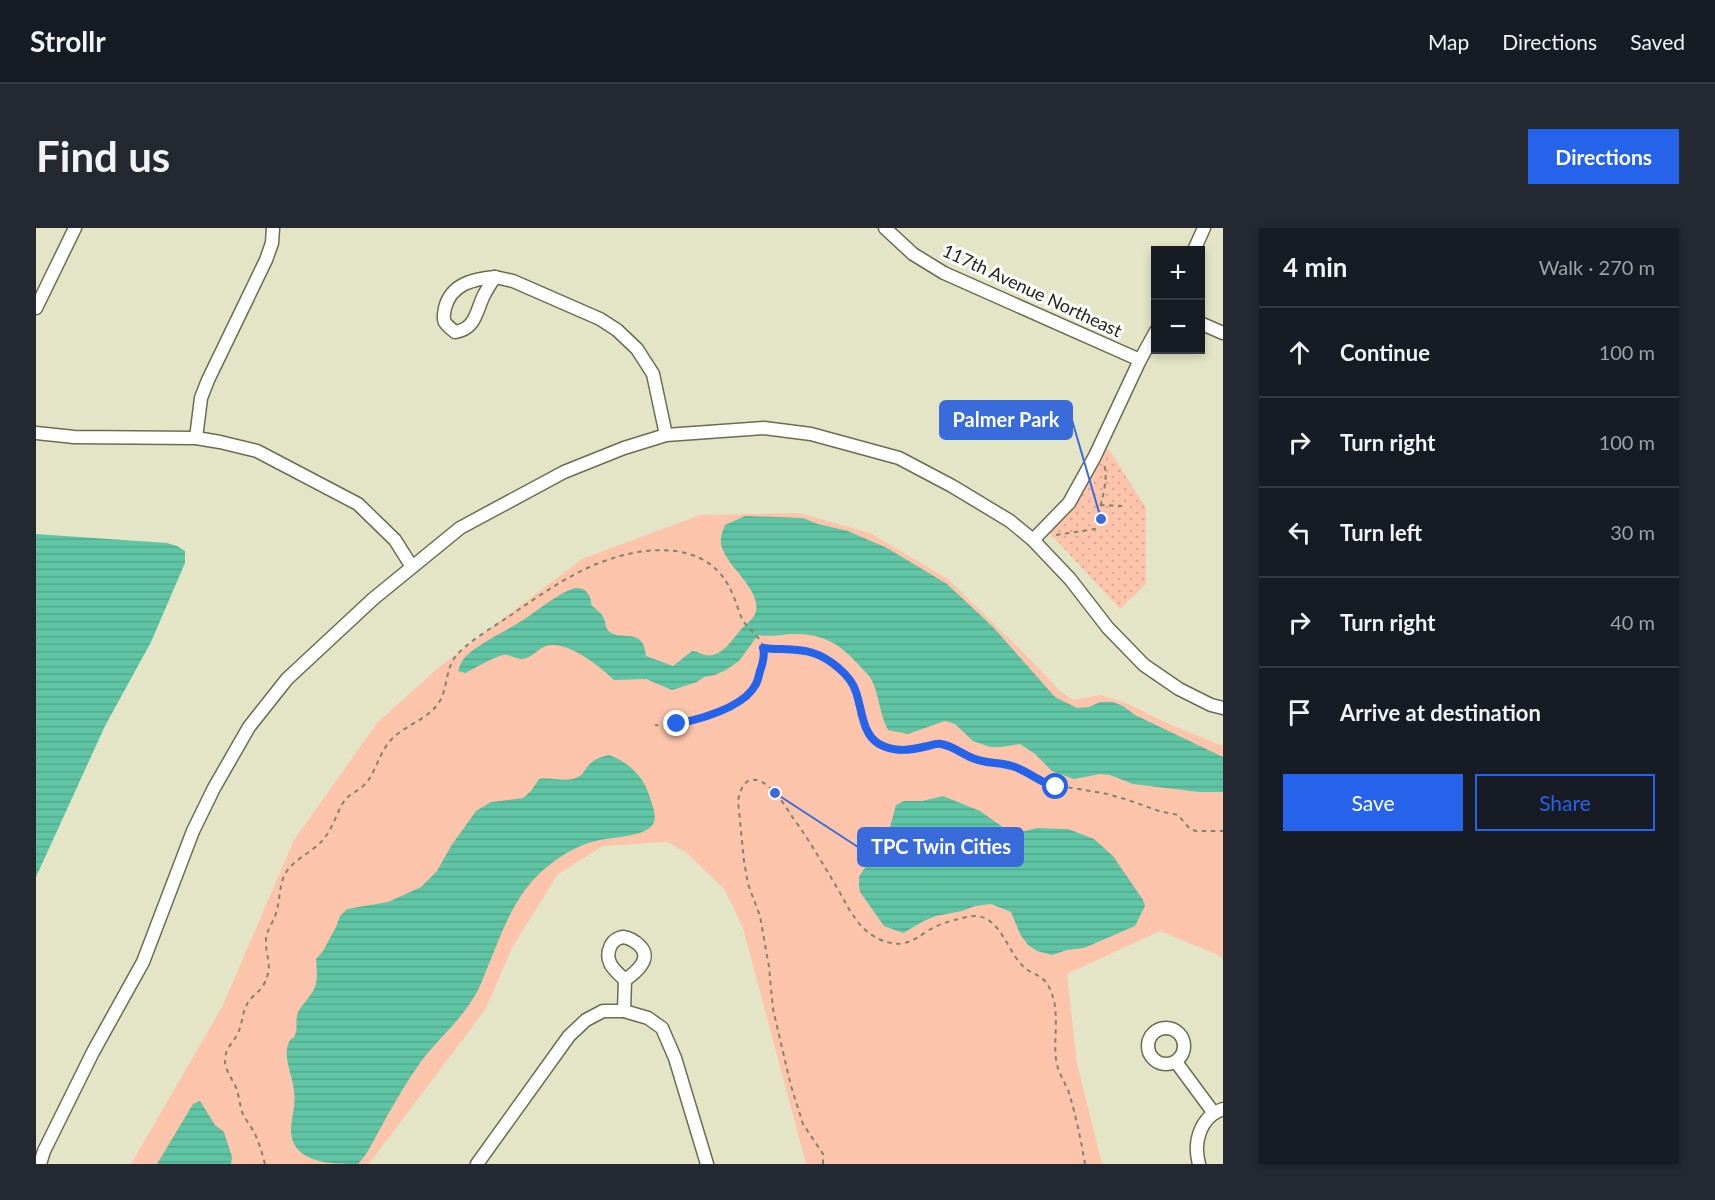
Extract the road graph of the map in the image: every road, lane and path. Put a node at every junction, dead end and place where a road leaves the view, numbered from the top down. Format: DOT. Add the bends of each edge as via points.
graph roads {
  1 [pos="75,228"];
  2 [pos="273,228"];
  3 [pos="885,228"];
  4 [pos="1204,228"];
  5 [pos="1196,246"];
  6 [pos="495,277"];
  7 [pos="36,308"];
  8 [pos="1205,325"];
  9 [pos="1223,333"];
  10 [pos="1151,339"];
  11 [pos="1140,360"];
  12 [pos="36,433"];
  13 [pos="666,435"];
  14 [pos="196,438"];
  15 [pos="1096,452"];
  16 [pos="1100,505"];
  17 [pos="1122,506"];
  18 [pos="1043,530"];
  19 [pos="1033,540"];
  20 [pos="412,567"];
  21 [pos="763,648"];
  22 [pos="1223,708"];
  23 [pos="655,725"];
  24 [pos="1223,831"];
  25 [pos="625,980"];
  26 [pos="624,1011"];
  27 [pos="1176,1062"];
  28 [pos="1218,1111"];
  29 [pos="40,1164"];
  30 [pos="265,1164"];
  31 [pos="477,1164"];
  32 [pos="707,1164"];
  33 [pos="823,1164"];
  34 [pos="1085,1164"];
  35 [pos="1199,1164"];
  1 -- 7 [label="street"];
  2 -- 14 [label="street" via="266,260 201,398"];
  3 -- 11 [label="street, 117th Avenue Northeast" via="913,254 944,273"];
  4 -- 5 [label="street"];
  6 -- 6 [label="street" via="464,284 447,298 443,318 455,332 471,325"];
  6 -- 13 [label="street" via="600,319 638,349 653,374"];
  8 -- 9 [label="street"];
  10 -- 11 [label="street"];
  11 -- 15 [label="street"];
  12 -- 14 [label="street"];
  13 -- 19 [label="street" via="764,428 811,434 899,458 1010,521"];
  13 -- 20 [label="street" via="564,472 460,528"];
  14 -- 20 [label="street" via="257,451 358,504 395,540"];
  15 -- 16 [label="path" via="1106,468"];
  15 -- 18 [label="street" via="1069,503"];
  16 -- 17 [label="path"];
  16 -- 18 [label="path" via="1095,529 1051,537"];
  18 -- 19 [label="street"];
  19 -- 22 [label="street" via="1070,579 1107,628 1144,665 1179,689"];
  20 -- 29 [label="street" via="287,680 249,727 193,831 143,962 93,1052"];
  21 -- 23 [label="path" via="763,663 755,686 746,696 711,716"];
  21 -- 24 [label="path" via="800,649 828,660 855,689 871,738 887,748 900,751 939,743 975,759 1016,767 1047,784 1103,793 1178,815 1196,831"];
  21 -- 30 [label="path" via="745,623 723,577 688,553 658,550 596,564 576,574 486,631 455,657 439,703 392,739 368,781 347,797 327,835 283,877 276,916 266,937 270,960 265,984 244,1010 237,1035 225,1056 242,1112 253,1129"];
  25 -- 26 [label="street"];
  26 -- 31 [label="street" via="603,1011 569,1036"];
  26 -- 32 [label="street" via="648,1018 662,1028"];
  27 -- 28 [label="street"];
  28 -- 35 [label="street" via="1207,1119 1199,1133"];
  33 -- 34 [label="path" via="823,1154 803,1124 791,1086 773,1009 760,916 748,885 738,801 739,791 750,780 758,780 776,793 853,916 873,936 895,944 907,943 940,925 977,916 998,930 1026,969 1043,978 1054,1002 1056,1059 1074,1112"];
}
